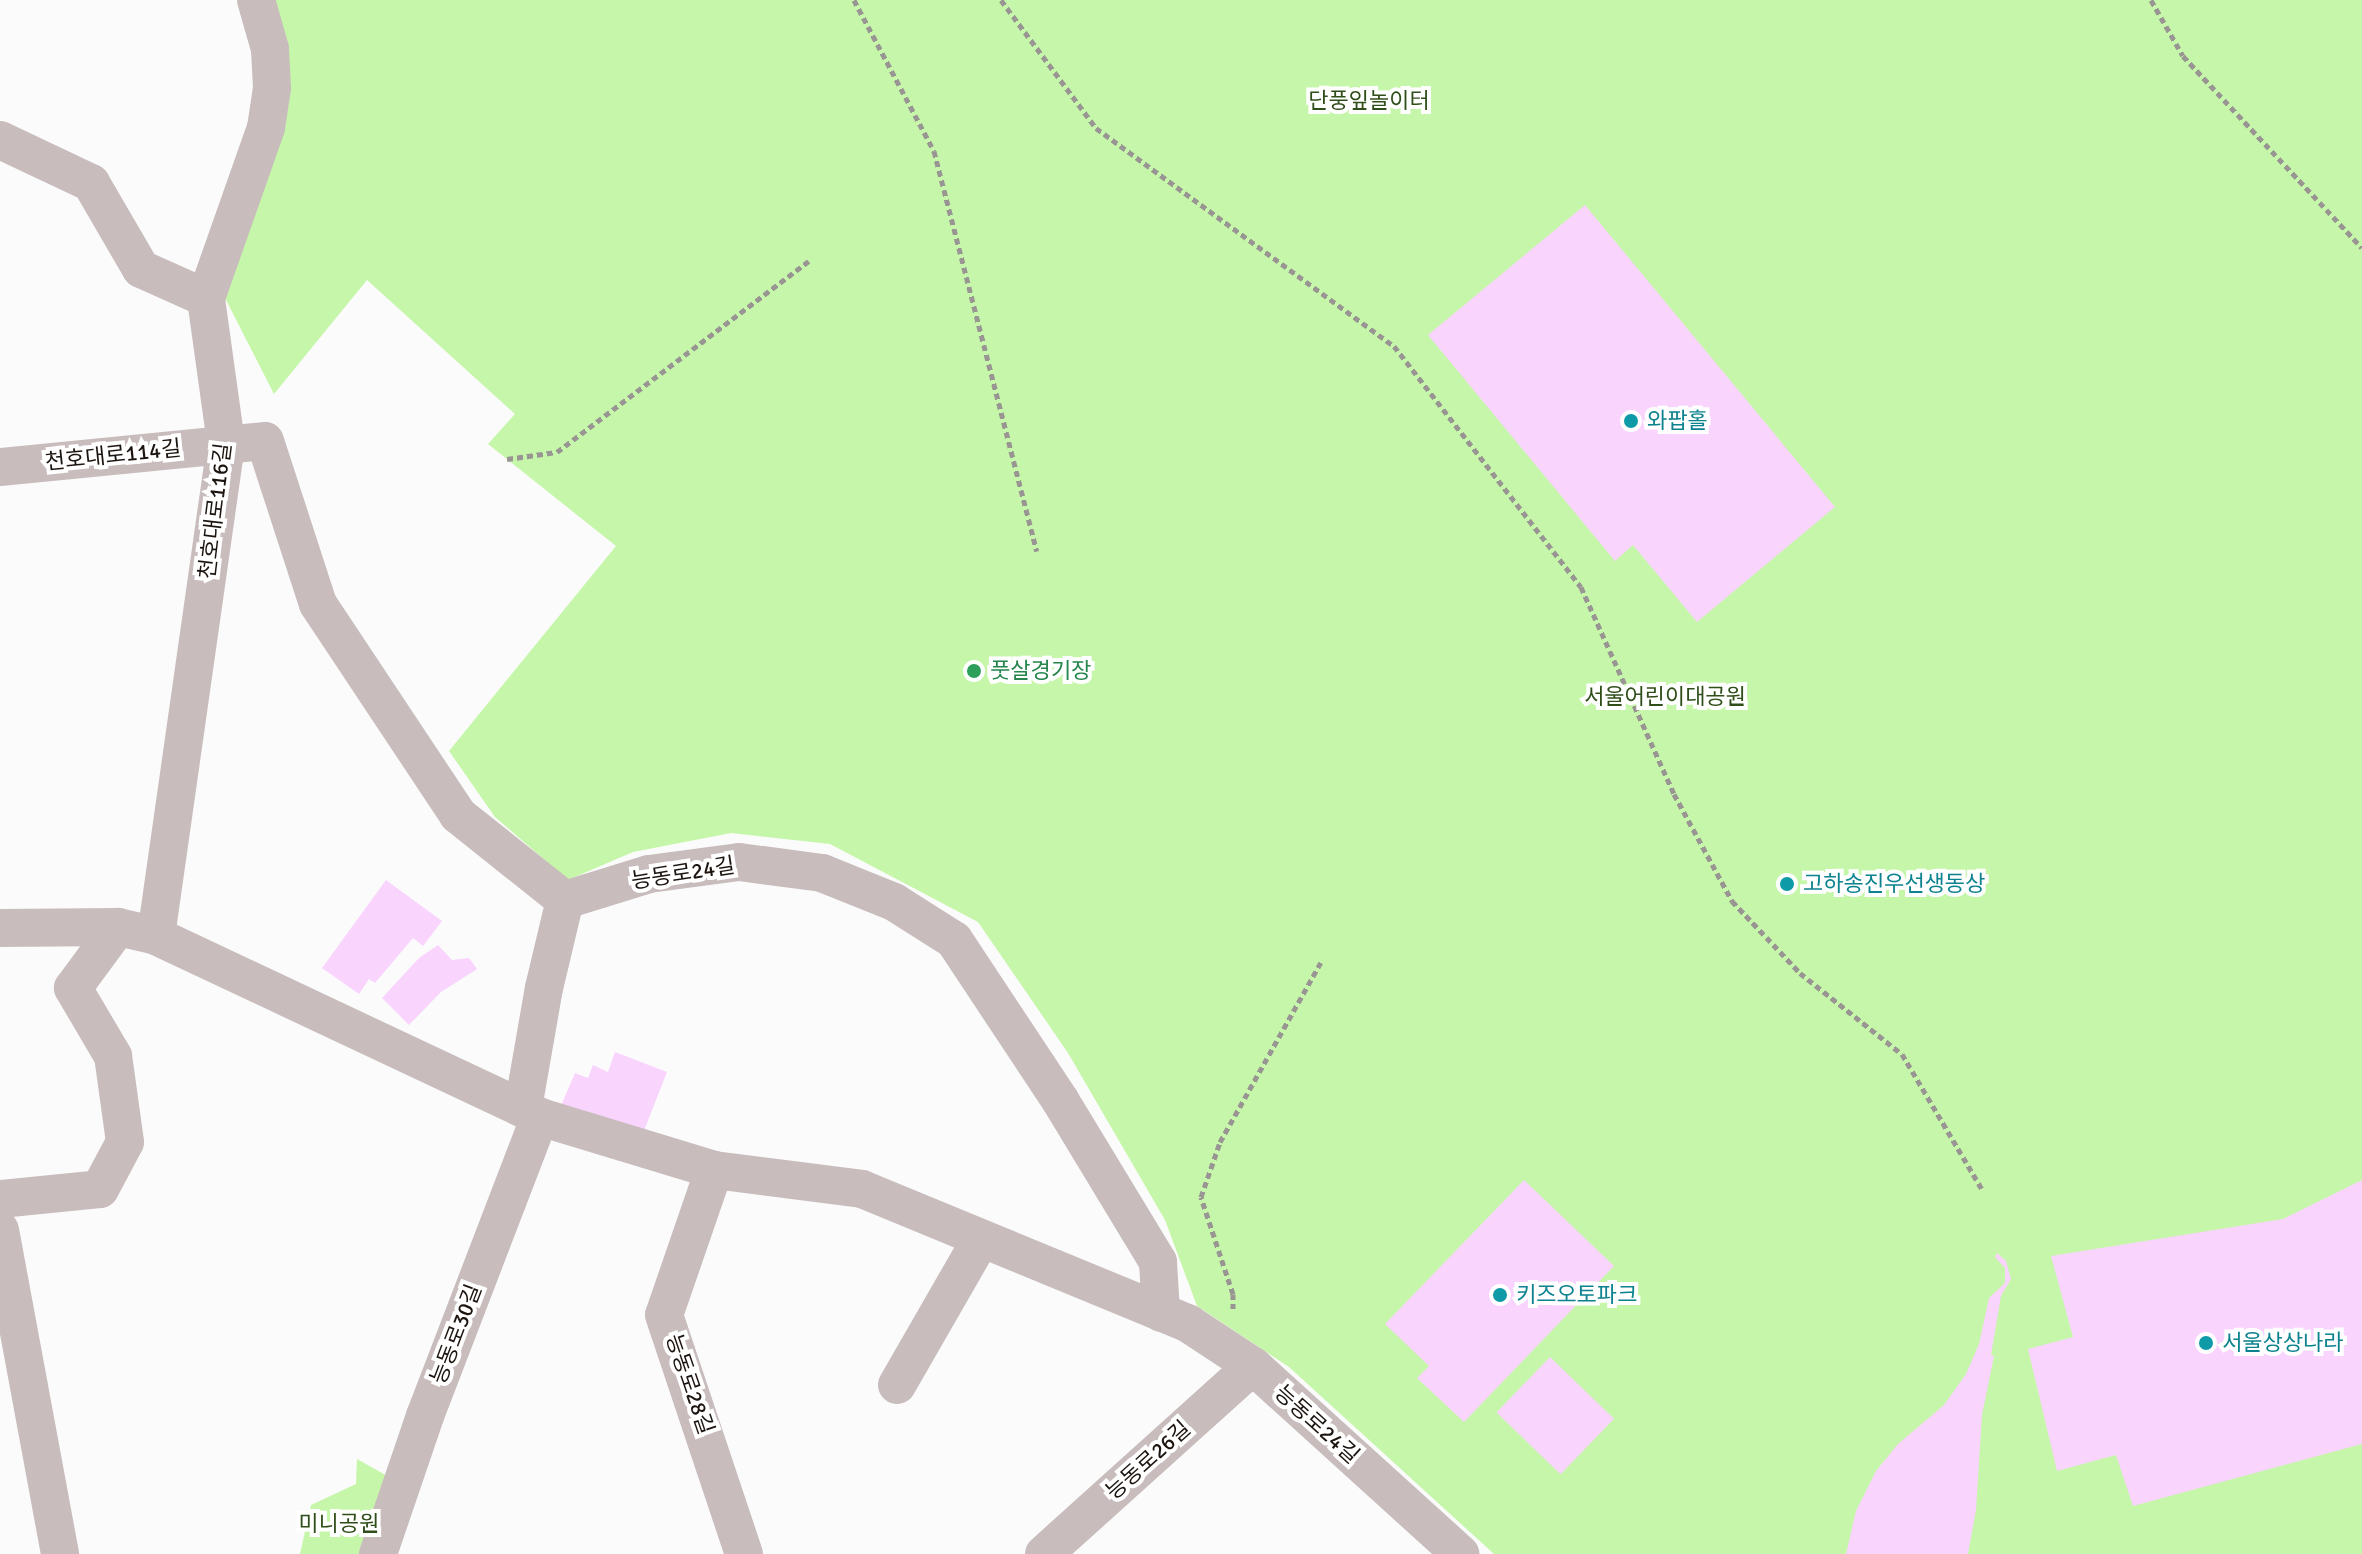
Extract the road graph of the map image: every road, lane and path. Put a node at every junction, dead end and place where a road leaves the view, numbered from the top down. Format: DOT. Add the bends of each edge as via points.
graph roads {
  1 [pos="256,0"];
  2 [pos="854,0"];
  3 [pos="1001,0"];
  4 [pos="2151,0"];
  5 [pos="0,140"];
  6 [pos="2362,248"];
  7 [pos="809,261"];
  8 [pos="206,298"];
  9 [pos="226,443"];
  10 [pos="507,459"];
  11 [pos="0,467"];
  12 [pos="1037,551"];
  13 [pos="565,900"];
  14 [pos="118,927"];
  15 [pos="0,928"];
  16 [pos="156,936"];
  17 [pos="1321,962"];
  18 [pos="531,1113"];
  19 [pos="714,1170"];
  20 [pos="1983,1191"];
  21 [pos="0,1199"];
  22 [pos="0,1230"];
  23 [pos="981,1239"];
  24 [pos="1161,1313"];
  25 [pos="1240,1357"];
  26 [pos="897,1385"];
  27 [pos="60,1554"];
  28 [pos="378,1554"];
  29 [pos="744,1554"];
  30 [pos="1044,1554"];
  31 [pos="1460,1554"];
  1 -- 8 [label="street, 천호대로116길" via="270,49 269,109"];
  2 -- 12 [label="path" via="934,151"];
  3 -- 20 [label="path" via="1096,128 1394,346 1581,587 1674,794 1732,901 1800,973 1902,1054"];
  4 -- 6 [label="path" via="2183,56"];
  5 -- 8 [label="street" via="91,183 141,269"];
  7 -- 10 [label="path" via="557,452"];
  8 -- 9 [label="street, 천호대로116길"];
  9 -- 11 [label="street, 천호대로114길"];
  9 -- 13 [label="street" via="265,441 318,604 458,815"];
  9 -- 16 [label="street, 천호대로116길"];
  13 -- 18 [label="street, 능동로30길" via="544,988"];
  13 -- 24 [label="street, 능동로24길" via="649,874 739,862 822,873 894,902 954,940 1158,1262"];
  14 -- 15 [label="street, 능동로24길"];
  14 -- 16 [label="street, 능동로24길"];
  14 -- 21 [label="street" via="73,988 113,1056 125,1142 100,1189"];
  16 -- 18 [label="street, 능동로24길"];
  17 -- 25 [label="path" via="1220,1142 1201,1197 1233,1294 1233,1331"];
  18 -- 19 [label="street, 능동로24길"];
  18 -- 28 [label="street, 능동로30길"];
  19 -- 23 [label="street, 능동로24길" via="862,1189"];
  19 -- 29 [label="street, 능동로28길" via="664,1315"];
  22 -- 27 [label="street"];
  23 -- 24 [label="street, 능동로24길"];
  23 -- 26 [label="street"];
  24 -- 25 [label="street, 능동로24길" via="1189,1324"];
  25 -- 30 [label="street, 능동로26길"];
  25 -- 31 [label="street, 능동로24길"];
}
